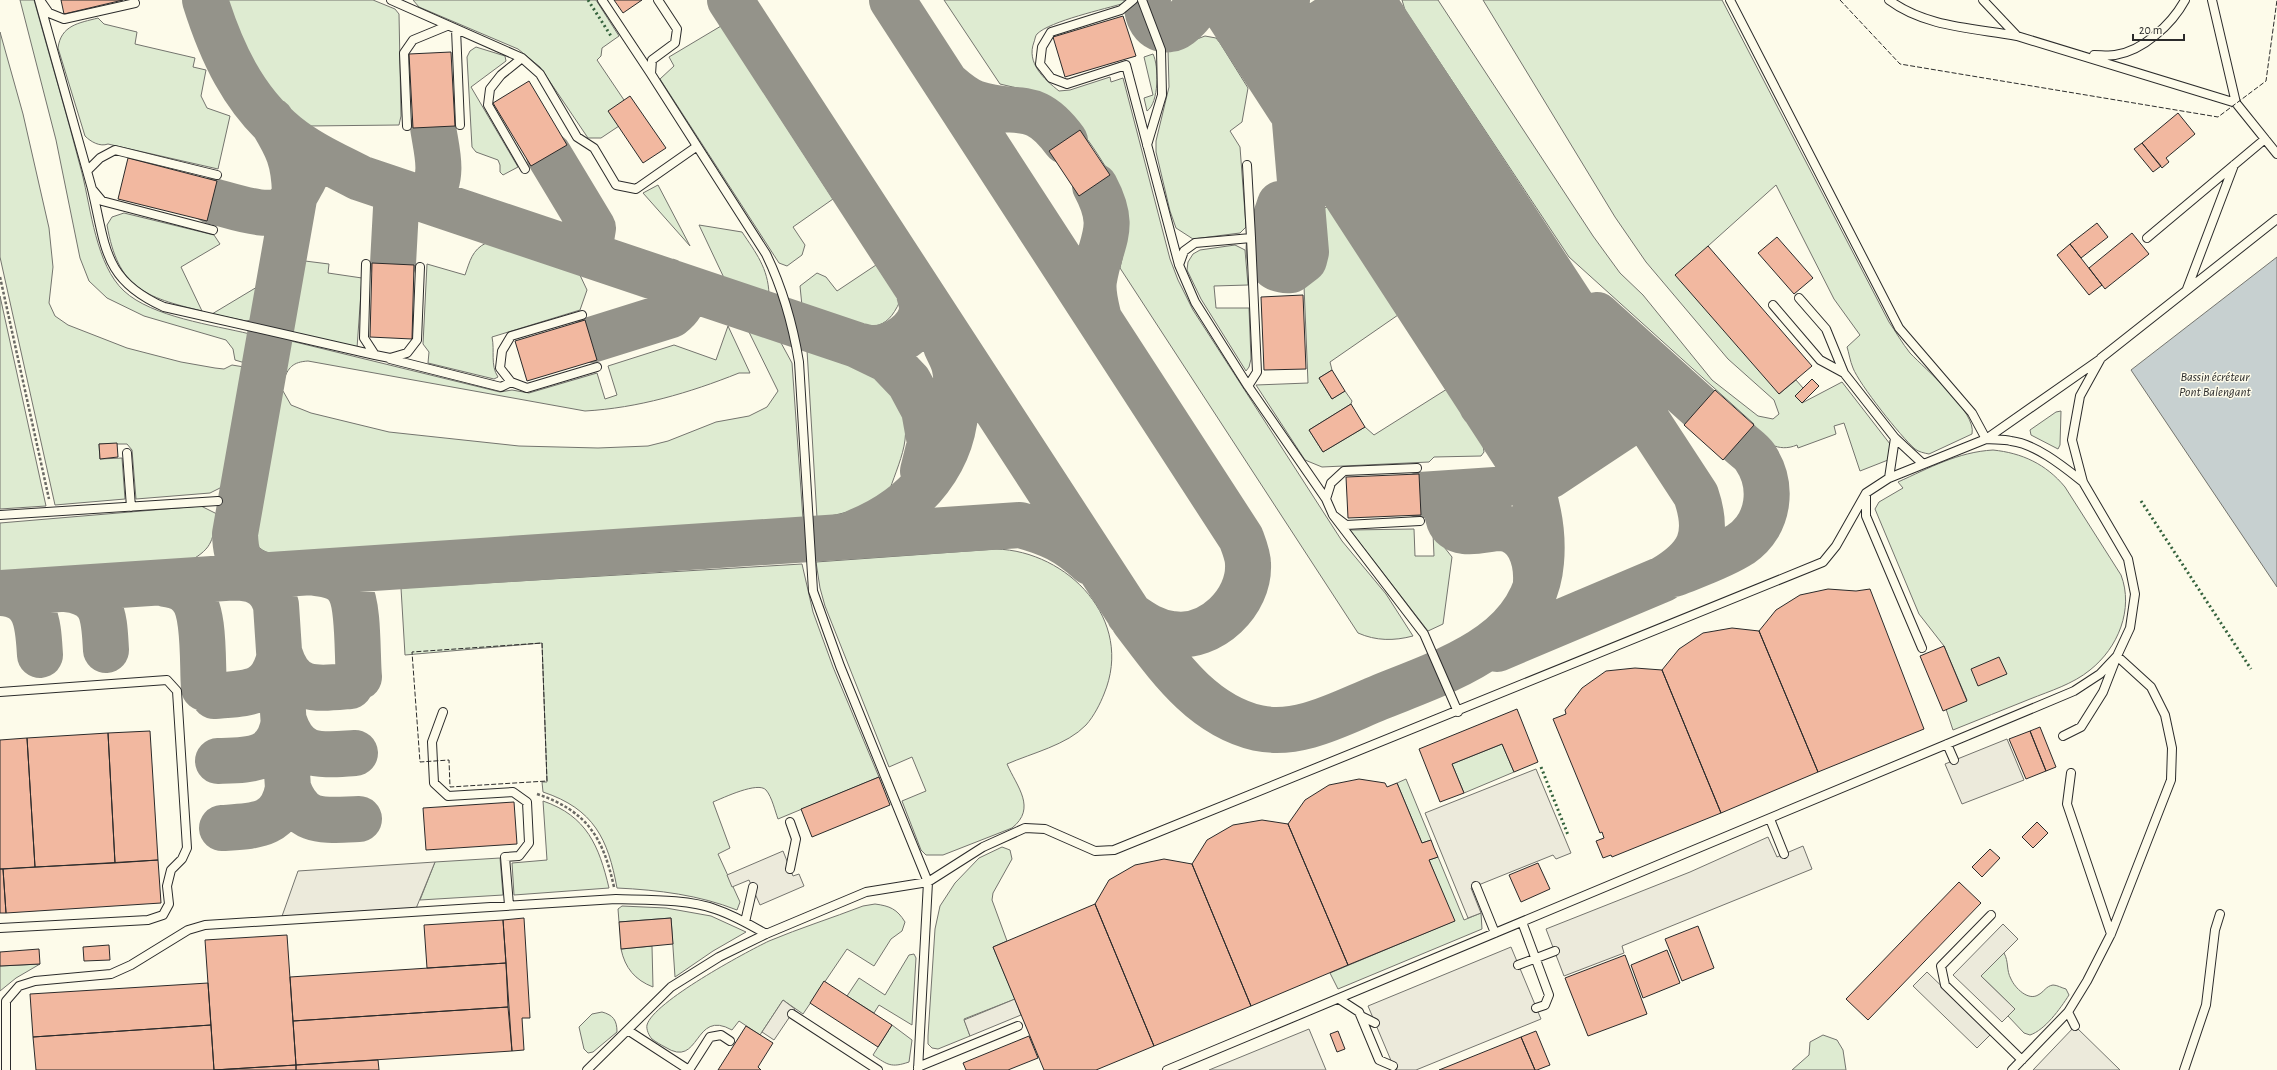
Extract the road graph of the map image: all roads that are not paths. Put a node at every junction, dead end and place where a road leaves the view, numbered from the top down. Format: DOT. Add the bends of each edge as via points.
graph roads {
  1 [pos="40,0"];
  2 [pos="391,0"];
  3 [pos="407,0"];
  4 [pos="602,0"];
  5 [pos="658,0"];
  6 [pos="1133,0"];
  7 [pos="1142,0"];
  8 [pos="1730,0"];
  9 [pos="1888,0"];
  10 [pos="1983,0"];
  11 [pos="2185,0"];
  12 [pos="2212,0"];
  13 [pos="135,3"];
  14 [pos="411,8"];
  15 [pos="447,26"];
  16 [pos="456,29"];
  17 [pos="2017,36"];
  18 [pos="2085,55"];
  19 [pos="522,58"];
  20 [pos="651,74"];
  21 [pos="2236,104"];
  22 [pos="460,125"];
  23 [pos="407,126"];
  24 [pos="2265,139"];
  25 [pos="1147,146"];
  26 [pos="696,147"];
  27 [pos="2277,154"];
  28 [pos="1247,165"];
  29 [pos="2234,165"];
  30 [pos="525,168"];
  31 [pos="87,171"];
  32 [pos="217,175"];
  33 [pos="92,188"];
  34 [pos="2277,219"];
  35 [pos="213,230"];
  36 [pos="1251,238"];
  37 [pos="2147,238"];
  38 [pos="366,264"];
  39 [pos="1179,265"];
  40 [pos="420,267"];
  41 [pos="2186,291"];
  42 [pos="1799,298"];
  43 [pos="1773,305"];
  44 [pos="582,315"];
  45 [pos="375,355"];
  46 [pos="390,358"];
  47 [pos="2101,358"];
  48 [pos="597,367"];
  49 [pos="1844,373"];
  50 [pos="511,382"];
  51 [pos="1248,386"];
  52 [pos="1895,438"];
  53 [pos="1986,439"];
  54 [pos="127,454"];
  55 [pos="1922,463"];
  56 [pos="1417,468"];
  57 [pos="1889,478"];
  58 [pos="2083,482"];
  59 [pos="1866,493"];
  60 [pos="1326,499"];
  61 [pos="218,501"];
  62 [pos="131,507"];
  63 [pos="0,515"];
  64 [pos="1333,515"];
  65 [pos="1420,521"];
  66 [pos="1922,648"];
  67 [pos="2116,656"];
  68 [pos="0,692"];
  69 [pos="443,712"];
  70 [pos="1458,712"];
  71 [pos="2063,736"];
  72 [pos="1947,744"];
  73 [pos="1954,760"];
  74 [pos="2071,774"];
  75 [pos="1770,819"];
  76 [pos="790,822"];
  77 [pos="1784,854"];
  78 [pos="790,869"];
  79 [pos="928,882"];
  80 [pos="1476,886"];
  81 [pos="753,887"];
  82 [pos="509,905"];
  83 [pos="2220,914"];
  84 [pos="1991,915"];
  85 [pos="745,922"];
  86 [pos="1522,922"];
  87 [pos="0,928"];
  88 [pos="1495,933"];
  89 [pos="766,934"];
  90 [pos="2111,934"];
  91 [pos="1555,951"];
  92 [pos="1536,959"];
  93 [pos="1518,965"];
  94 [pos="1339,998"];
  95 [pos="1536,1008"];
  96 [pos="2068,1012"];
  97 [pos="792,1014"];
  98 [pos="1361,1016"];
  99 [pos="1375,1023"];
  100 [pos="1018,1026"];
  101 [pos="2075,1026"];
  102 [pos="629,1030"];
  103 [pos="730,1041"];
  104 [pos="2022,1060"];
  105 [pos="1393,1066"];
  106 [pos="918,1068"];
  107 [pos="6,1070"];
  108 [pos="587,1070"];
  109 [pos="689,1070"];
  110 [pos="878,1070"];
  111 [pos="1167,1070"];
  112 [pos="2012,1070"];
  113 [pos="2184,1070"];
  1 -- 13 [label="lane" via="49,13 64,20"];
  1 -- 31 [label="lane"];
  2 -- 14 [label="lane"];
  3 -- 14 [label="lane"];
  4 -- 20 [label="lane"];
  5 -- 20 [label="lane" via="677,29 675,43 652,60"];
  6 -- 25 [label="lane" via="1121,10 1051,32 1042,47 1040,64 1051,78 1067,84 1126,65"];
  7 -- 25 [label="lane" via="1161,50 1162,95"];
  8 -- 53 [label="lane" via="1899,328 1972,413"];
  9 -- 17 [label="lane" via="1903,11 1924,20"];
  10 -- 17 [label="lane"];
  11 -- 18 [label="lane" via="2164,27 2141,45 2116,55"];
  12 -- 21 [label="lane"];
  14 -- 15 [label="lane"];
  15 -- 16 [label="lane"];
  15 -- 23 [label="lane" via="413,40 404,53"];
  16 -- 19 [label="lane"];
  16 -- 22 [label="lane"];
  17 -- 18 [label="lane"];
  18 -- 21 [label="lane"];
  19 -- 26 [label="lane" via="540,74 577,137 594,148 616,185 636,189"];
  19 -- 30 [label="lane" via="501,75 490,89 488,105"];
  20 -- 26 [label="lane"];
  21 -- 24 [label="lane"];
  24 -- 27 [label="lane"];
  24 -- 29 [label="lane"];
  25 -- 39 [label="lane"];
  26 -- 79 [label="lane" via="766,254 776,274 799,362 813,591 837,659"];
  28 -- 36 [label="lane"];
  29 -- 37 [label="lane"];
  29 -- 41 [label="lane"];
  31 -- 32 [label="lane" via="100,158 115,150"];
  31 -- 33 [label="lane"];
  33 -- 35 [label="lane" via="102,202"];
  33 -- 45 [label="lane" via="107,251 115,271 128,287 145,299 164,307"];
  34 -- 41 [label="lane"];
  36 -- 39 [label="lane" via="1195,243 1184,251"];
  36 -- 51 [label="lane" via="1258,372"];
  38 -- 45 [label="lane" via="364,338"];
  39 -- 51 [label="lane" via="1194,302"];
  40 -- 46 [label="lane" via="417,340 407,353"];
  41 -- 47 [label="lane"];
  42 -- 49 [label="lane" via="1826,329"];
  43 -- 49 [label="lane" via="1820,360"];
  44 -- 50 [label="lane" via="511,336 502,351 500,368"];
  45 -- 46 [label="lane"];
  46 -- 50 [label="lane" via="501,386"];
  47 -- 53 [label="lane"];
  47 -- 58 [label="lane" via="2080,396 2072,440"];
  48 -- 50 [label="lane" via="527,388"];
  49 -- 52 [label="lane"];
  51 -- 60 [label="lane"];
  52 -- 55 [label="lane"];
  52 -- 57 [label="lane"];
  53 -- 55 [label="lane"];
  53 -- 58 [label="lane" via="2013,441 2038,451"];
  54 -- 62 [label="lane"];
  55 -- 57 [label="lane"];
  56 -- 60 [label="lane" via="1344,471 1331,483"];
  57 -- 59 [label="lane"];
  58 -- 67 [label="lane" via="2128,559 2135,594 2130,628"];
  59 -- 66 [label="lane" via="1866,516"];
  59 -- 70 [label="lane" via="1836,546 1823,562"];
  60 -- 64 [label="lane"];
  61 -- 62 [label="lane"];
  62 -- 63 [label="lane"];
  64 -- 65 [label="lane" via="1346,525"];
  64 -- 70 [label="lane" via="1424,634"];
  67 -- 71 [label="lane" via="2103,692 2082,727"];
  67 -- 72 [label="lane" via="2100,674 2074,691"];
  67 -- 90 [label="lane" via="2151,687 2165,715 2172,748 2171,780"];
  68 -- 87 [label="lane" via="167,680 177,691 187,848 182,859 171,870 167,886 169,904 163,915 148,920"];
  69 -- 82 [label="lane" via="432,742 434,783 448,796 513,792 527,802 529,843 518,856 505,857"];
  70 -- 79 [label="lane" via="1114,850 1096,851 1045,829 1025,828 983,846"];
  72 -- 73 [label="lane"];
  72 -- 75 [label="lane"];
  74 -- 90 [label="lane" via="2068,804"];
  75 -- 77 [label="lane"];
  75 -- 86 [label="lane"];
  76 -- 78 [label="lane" via="796,839"];
  79 -- 89 [label="lane" via="866,892"];
  79 -- 106 [label="lane"];
  80 -- 88 [label="lane"];
  81 -- 85 [label="lane"];
  82 -- 85 [label="lane" via="616,899 666,901 714,908"];
  82 -- 107 [label="lane" via="205,925 188,930 111,974 35,980 19,986 6,1001"];
  83 -- 113 [label="lane" via="2215,930 2206,1005"];
  84 -- 104 [label="lane" via="1941,966 1945,985"];
  85 -- 89 [label="lane"];
  86 -- 88 [label="lane"];
  86 -- 92 [label="lane"];
  88 -- 94 [label="lane"];
  89 -- 102 [label="lane" via="718,957 671,987"];
  90 -- 96 [label="lane" via="2088,981"];
  91 -- 92 [label="lane"];
  92 -- 93 [label="lane"];
  92 -- 95 [label="lane" via="1549,995 1545,1005"];
  94 -- 98 [label="lane"];
  94 -- 111 [label="lane"];
  96 -- 101 [label="lane"];
  96 -- 104 [label="lane"];
  97 -- 110 [label="lane"];
  98 -- 99 [label="lane"];
  98 -- 105 [label="lane" via="1379,1060"];
  100 -- 106 [label="lane"];
  102 -- 108 [label="lane"];
  102 -- 109 [label="lane"];
  103 -- 109 [label="lane" via="721,1035 710,1037"];
  104 -- 112 [label="lane"];
}
